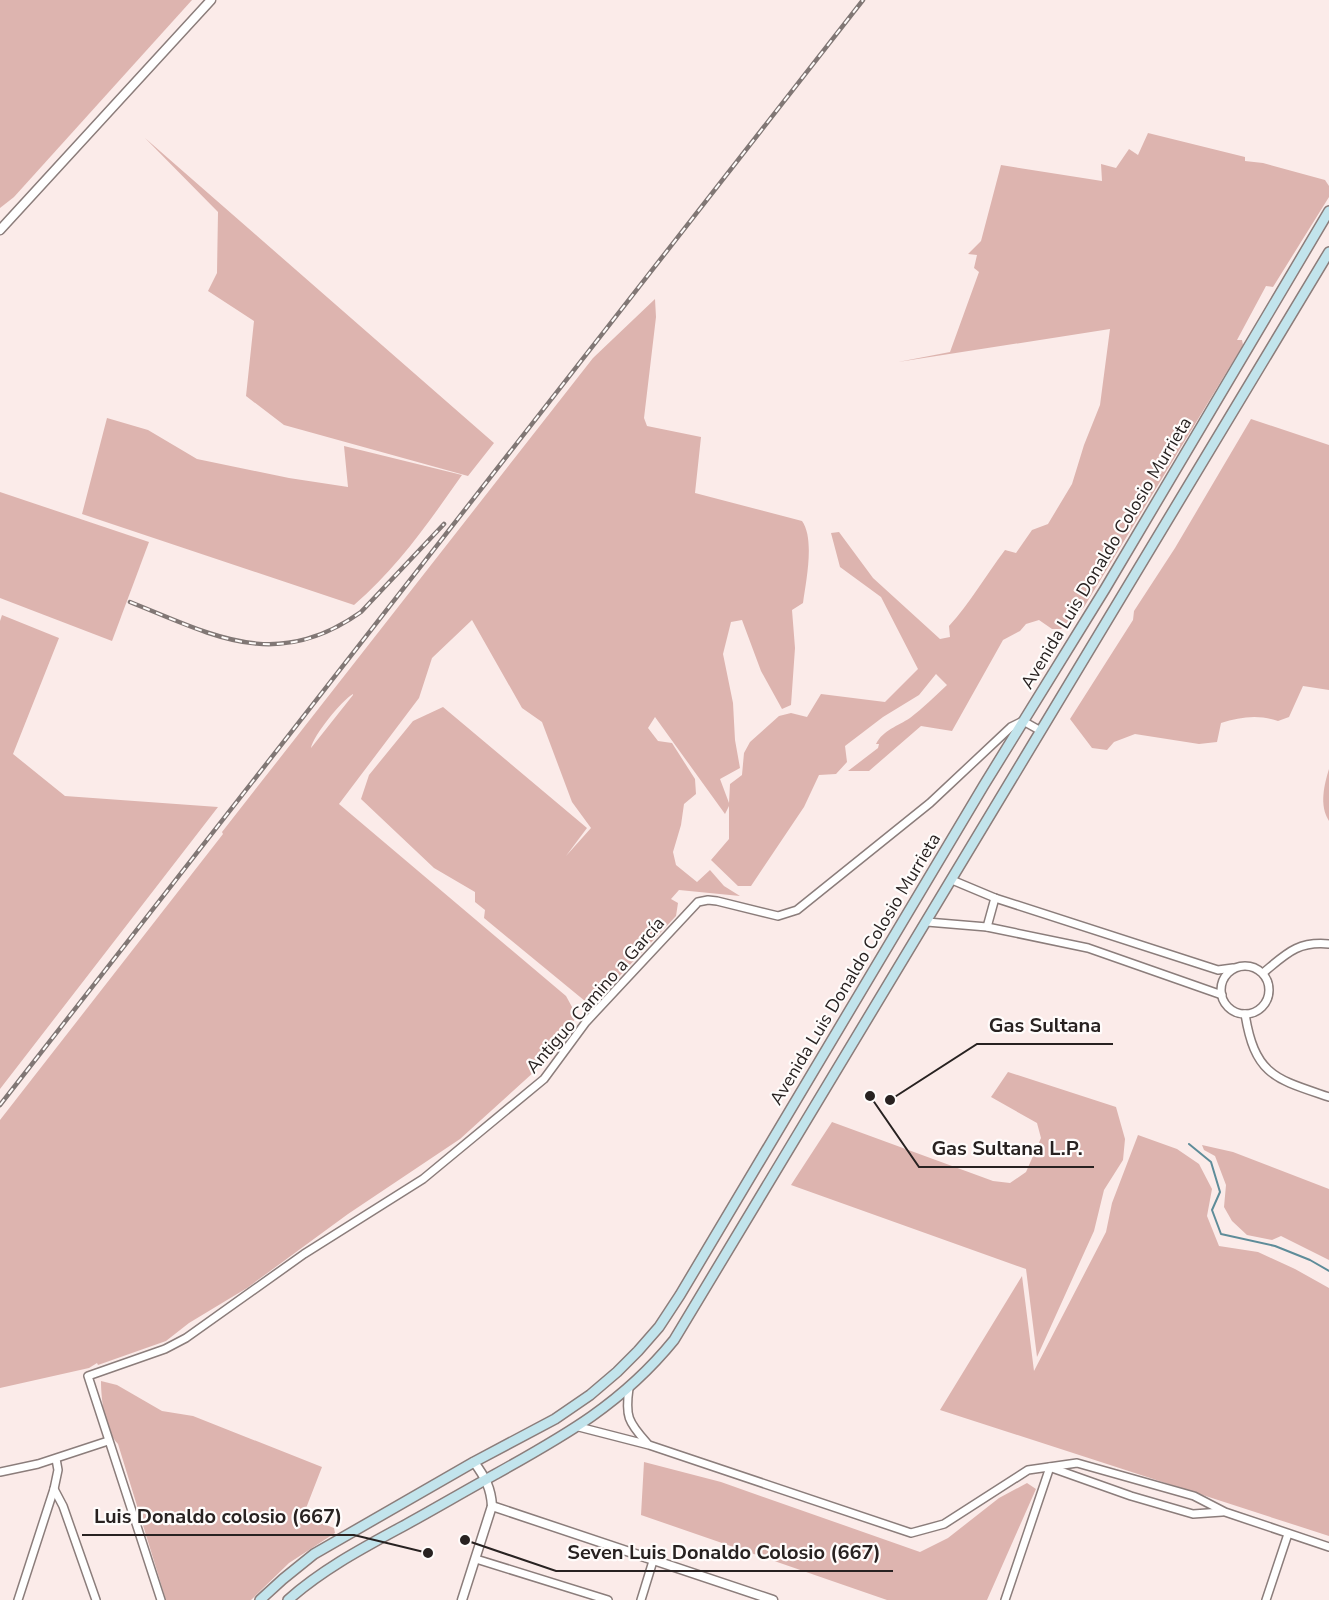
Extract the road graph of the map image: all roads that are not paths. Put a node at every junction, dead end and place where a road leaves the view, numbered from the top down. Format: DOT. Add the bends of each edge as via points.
graph roads {
  1 [pos="211,0"];
  2 [pos="1329,211"];
  3 [pos="0,230"];
  4 [pos="1329,252"];
  5 [pos="1023,721"];
  6 [pos="1041,731"];
  7 [pos="952,880"];
  8 [pos="995,898"];
  9 [pos="927,922"];
  10 [pos="987,927"];
  11 [pos="1329,945"];
  12 [pos="1233,968"];
  13 [pos="1263,973"];
  14 [pos="1222,995"];
  15 [pos="1245,1014"];
  16 [pos="1329,1097"];
  17 [pos="707,1249"];
  18 [pos="724,1260"];
  19 [pos="629,1388"];
  20 [pos="579,1427"];
  21 [pos="108,1442"];
  22 [pos="649,1445"];
  23 [pos="56,1459"];
  24 [pos="474,1462"];
  25 [pos="1050,1467"];
  26 [pos="0,1472"];
  27 [pos="487,1479"];
  28 [pos="54,1489"];
  29 [pos="492,1506"];
  30 [pos="1225,1512"];
  31 [pos="1288,1534"];
  32 [pos="1329,1547"];
  33 [pos="476,1558"];
  34 [pos="653,1561"];
  35 [pos="18,1600"];
  36 [pos="96,1600"];
  37 [pos="160,1600"];
  38 [pos="260,1600"];
  39 [pos="288,1600"];
  40 [pos="462,1600"];
  41 [pos="608,1600"];
  42 [pos="641,1600"];
  43 [pos="773,1600"];
  44 [pos="1005,1600"];
  45 [pos="1266,1600"];
  1 -- 3 [label="street"];
  2 -- 5 [label="main road, Avenida Luis Donaldo Colosio Murrieta"];
  4 -- 6 [label="main road, Avenida Luis Donaldo Colosio Murrieta"];
  5 -- 6 [label="street"];
  5 -- 17 [label="main road, Avenida Luis Donaldo Colosio Murrieta"];
  5 -- 21 [label="street, Antiguo Camino a García" via="930,803 797,910 778,916 717,901 698,902 586,1022 544,1079 423,1179 304,1254 186,1338 87,1376"];
  6 -- 7 [label="main road, Avenida Luis Donaldo Colosio Murrieta"];
  7 -- 8 [label="street"];
  7 -- 9 [label="main road, Avenida Luis Donaldo Colosio Murrieta"];
  8 -- 10 [label="street"];
  8 -- 12 [label="street" via="1218,970"];
  9 -- 10 [label="street"];
  9 -- 18 [label="main road, Avenida Luis Donaldo Colosio Murrieta"];
  10 -- 14 [label="street" via="1088,948"];
  11 -- 13 [label="street" via="1294,948"];
  12 -- 13 [label="street" via="1249,965"];
  12 -- 14 [label="street" via="1223,980"];
  13 -- 15 [label="street" via="1270,987 1269,995 1261,1009"];
  14 -- 15 [label="street" via="1230,1009"];
  15 -- 16 [label="street" via="1254,1048 1270,1072 1282,1081"];
  17 -- 18 [label="main road"];
  17 -- 24 [label="main road, Avenida Luis Donaldo Colosio Murrieta" via="659,1327 617,1372 555,1419"];
  18 -- 19 [label="main road, Avenida Luis Donaldo Colosio Murrieta" via="674,1340"];
  19 -- 20 [label="main road, Avenida Luis Donaldo Colosio Murrieta"];
  19 -- 22 [label="street" via="627,1415"];
  20 -- 22 [label="street"];
  20 -- 27 [label="main road, Avenida Luis Donaldo Colosio Murrieta"];
  21 -- 23 [label="street"];
  21 -- 37 [label="street"];
  22 -- 25 [label="street" via="911,1533 944,1524 1028,1470"];
  23 -- 26 [label="street"];
  23 -- 28 [label="street"];
  24 -- 27 [label="street"];
  24 -- 38 [label="main road, Avenida Luis Donaldo Colosio Murrieta" via="314,1554"];
  25 -- 30 [label="street" via="1193,1514"];
  25 -- 30 [label="street" via="1077,1463 1194,1496"];
  25 -- 44 [label="street"];
  27 -- 29 [label="street"];
  27 -- 39 [label="main road, Avenida Luis Donaldo Colosio Murrieta" via="351,1554"];
  28 -- 35 [label="street"];
  28 -- 36 [label="street"];
  29 -- 33 [label="street"];
  29 -- 34 [label="street"];
  30 -- 31 [label="street"];
  31 -- 32 [label="street"];
  31 -- 45 [label="street"];
  33 -- 40 [label="street"];
  33 -- 41 [label="street"];
  34 -- 42 [label="street"];
  34 -- 43 [label="street"];
}
